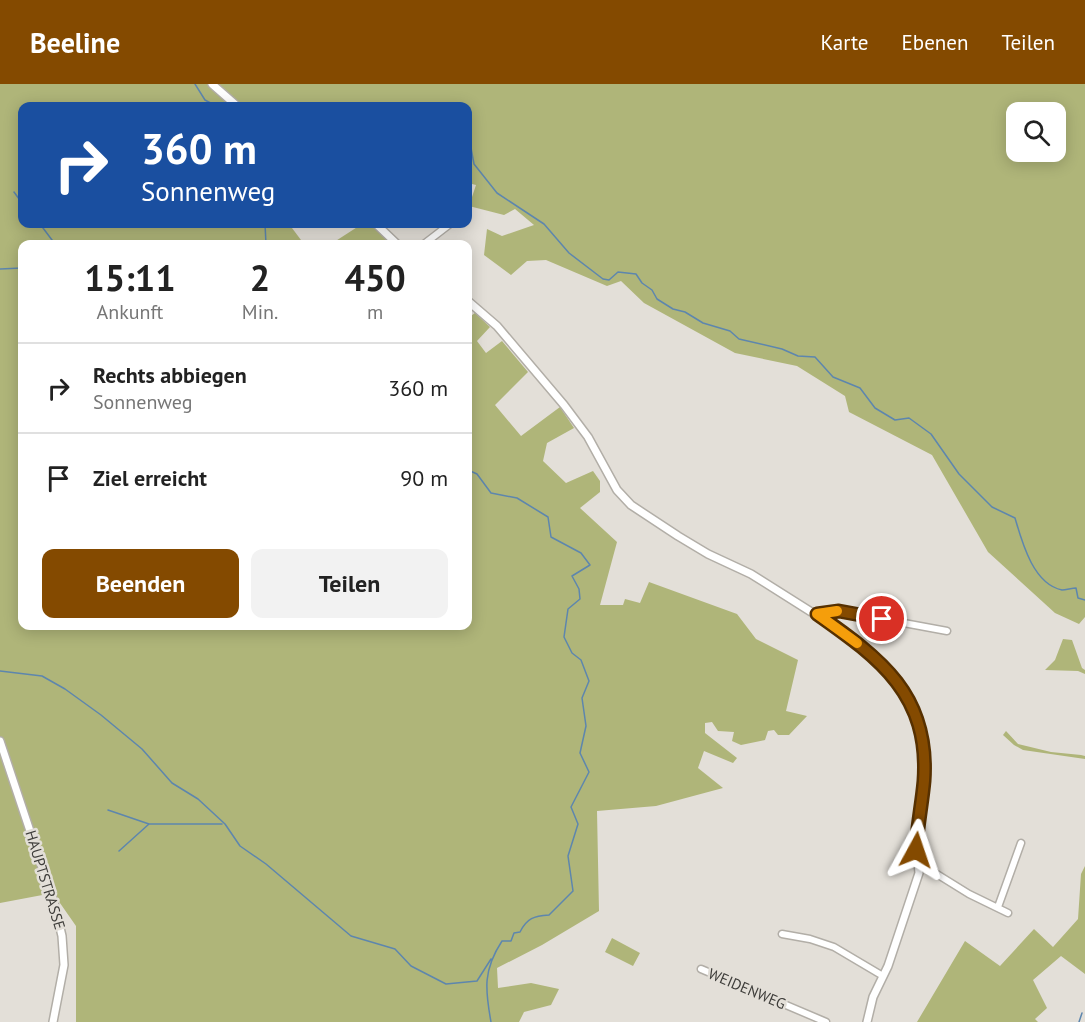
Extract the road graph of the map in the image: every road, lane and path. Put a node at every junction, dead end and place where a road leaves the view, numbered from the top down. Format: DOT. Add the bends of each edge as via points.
graph roads {
  1 [pos="212,84"];
  2 [pos="232,102"];
  3 [pos="380,228"];
  4 [pos="445,228"];
  5 [pos="393,240"];
  6 [pos="429,240"];
  7 [pos="472,304"];
  8 [pos="817,614"];
  9 [pos="947,631"];
  10 [pos="0,741"];
  11 [pos="1021,843"];
  12 [pos="919,863"];
  13 [pos="998,907"];
  14 [pos="1008,913"];
  15 [pos="782,934"];
  16 [pos="701,969"];
  17 [pos="883,976"];
  18 [pos="53,1022"];
  19 [pos="826,1022"];
  20 [pos="867,1022"];
  1 -- 2 [label="street"];
  3 -- 5 [label="street"];
  4 -- 6 [label="street"];
  7 -- 8 [label="street" via="497,326 558,397 588,437 617,490 631,505 678,537 751,574"];
  8 -- 9 [label="street" via="839,611"];
  8 -- 12 [label="street" via="878,659 914,709 922,732 924,779 916,840"];
  10 -- 18 [label="street, HAUPTSTRASSE" via="62,936 64,965"];
  11 -- 13 [label="street"];
  12 -- 13 [label="street"];
  12 -- 17 [label="street" via="919,873"];
  13 -- 14 [label="street"];
  15 -- 17 [label="street" via="834,947"];
  16 -- 19 [label="street, WEIDENWEG"];
  17 -- 20 [label="street"];
}
